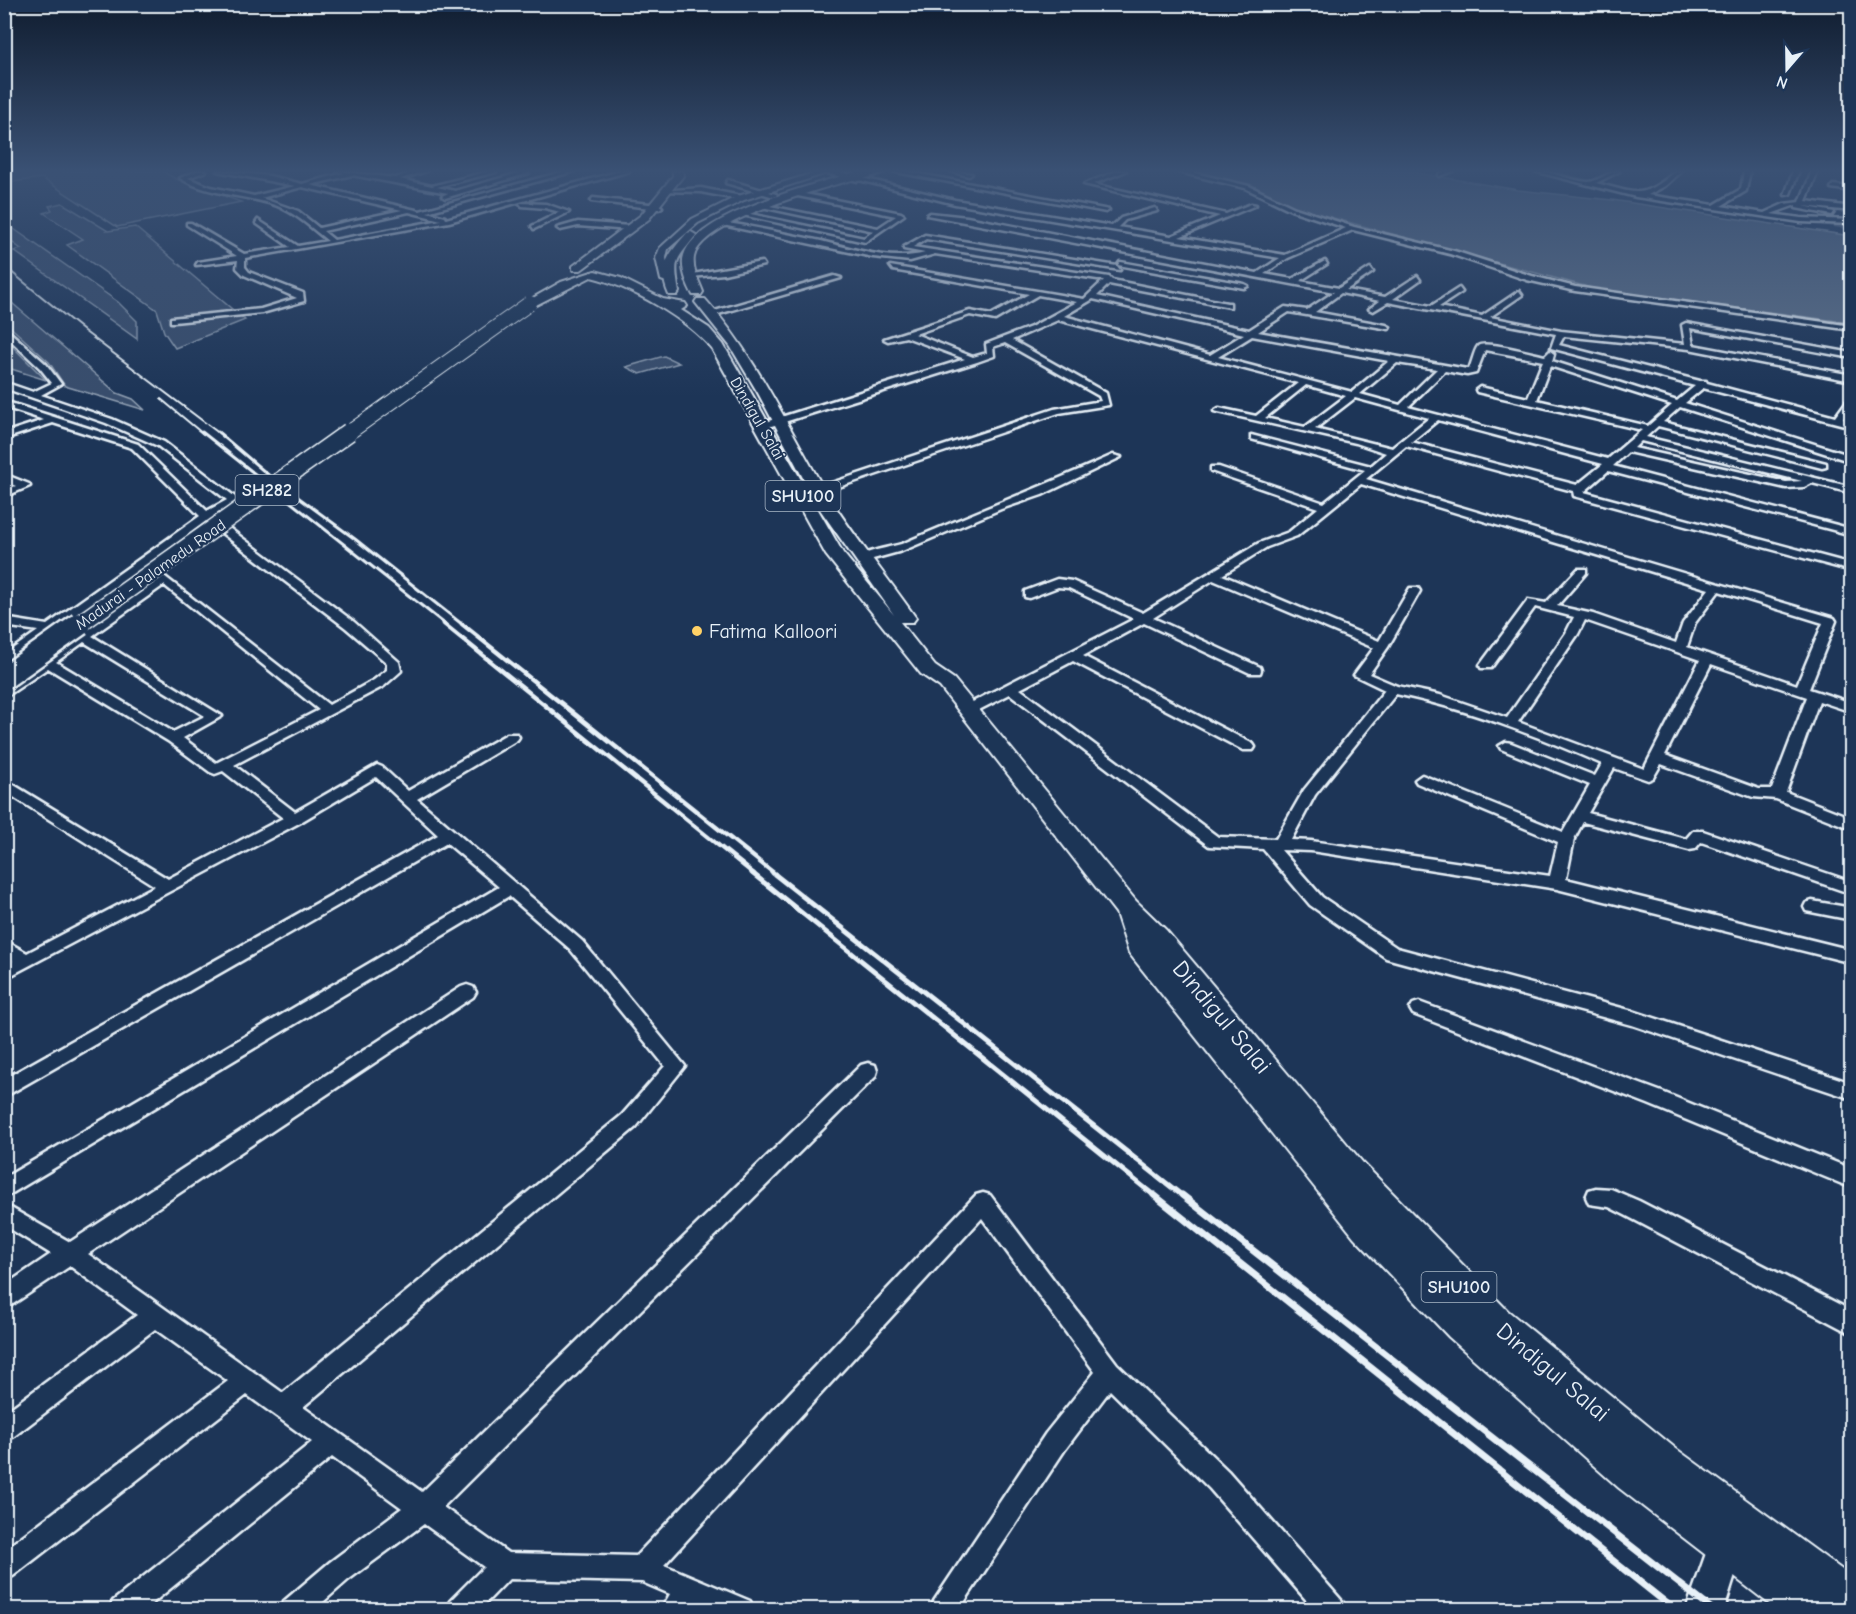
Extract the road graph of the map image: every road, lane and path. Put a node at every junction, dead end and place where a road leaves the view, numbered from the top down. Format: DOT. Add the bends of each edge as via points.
graph roads {
  1 [pos="226,246"];
  2 [pos="300,246"];
  3 [pos="613,246"];
  4 [pos="617,246"];
  5 [pos="666,246"];
  6 [pos="681,246"];
  7 [pos="694,246"];
  8 [pos="834,246"];
  9 [pos="909,246"];
  10 [pos="987,246"];
  11 [pos="1108,246"];
  12 [pos="1153,246"];
  13 [pos="1220,246"];
  14 [pos="1310,246"];
  15 [pos="1428,246"];
  16 [pos="295,247"];
  17 [pos="935,252"];
  18 [pos="1136,252"];
  19 [pos="242,256"];
  20 [pos="1286,257"];
  21 [pos="1324,263"];
  22 [pos="198,264"];
  23 [pos="762,264"];
  24 [pos="1118,266"];
  25 [pos="893,268"];
  26 [pos="1370,270"];
  27 [pos="589,271"];
  28 [pos="691,274"];
  29 [pos="1258,275"];
  30 [pos="837,278"];
  31 [pos="1418,278"];
  32 [pos="1108,280"];
  33 [pos="1293,282"];
  34 [pos="1244,286"];
  35 [pos="1099,290"];
  36 [pos="1459,290"];
  37 [pos="1339,291"];
  38 [pos="1036,293"];
  39 [pos="1519,293"];
  40 [pos="667,294"];
  41 [pos="1121,294"];
  42 [pos="1088,299"];
  43 [pos="1386,300"];
  44 [pos="703,302"];
  45 [pos="1227,305"];
  46 [pos="1373,309"];
  47 [pos="1432,309"];
  48 [pos="1308,313"];
  49 [pos="1057,317"];
  50 [pos="1484,318"];
  51 [pos="174,320"];
  52 [pos="1386,327"];
  53 [pos="1851,328"];
  54 [pos="4,329"];
  55 [pos="1251,333"];
  56 [pos="1561,333"];
  57 [pos="907,334"];
  58 [pos="1749,337"];
  59 [pos="888,339"];
  60 [pos="1006,340"];
  61 [pos="1778,342"];
  62 [pos="1740,343"];
  63 [pos="1554,346"];
  64 [pos="1689,347"];
  65 [pos="1730,348"];
  66 [pos="1721,354"];
  67 [pos="1851,356"];
  68 [pos="1211,358"];
  69 [pos="974,360"];
  70 [pos="1395,360"];
  71 [pos="1547,361"];
  72 [pos="1772,364"];
  73 [pos="1443,368"];
  74 [pos="1851,377"];
  75 [pos="1305,382"];
  76 [pos="1703,383"];
  77 [pos="4,385"];
  78 [pos="1479,390"];
  79 [pos="34,395"];
  80 [pos="1354,395"];
  81 [pos="1851,397"];
  82 [pos="1532,401"];
  83 [pos="4,404"];
  84 [pos="1677,405"];
  85 [pos="1402,408"];
  86 [pos="1219,411"];
  87 [pos="1436,417"];
  88 [pos="1258,419"];
  89 [pos="53,420"];
  90 [pos="779,420"];
  91 [pos="1838,420"];
  92 [pos="1851,424"];
  93 [pos="762,426"];
  94 [pos="1653,426"];
  95 [pos="1306,430"];
  96 [pos="4,436"];
  97 [pos="1254,437"];
  98 [pos="1640,438"];
  99 [pos="1404,443"];
  100 [pos="1627,448"];
  101 [pos="1394,452"];
  102 [pos="1116,457"];
  103 [pos="1851,459"];
  104 [pos="1608,465"];
  105 [pos="1822,465"];
  106 [pos="1215,469"];
  107 [pos="1372,469"];
  108 [pos="4,477"];
  109 [pos="1359,480"];
  110 [pos="1809,480"];
  111 [pos="1579,489"];
  112 [pos="1851,490"];
  113 [pos="817,491"];
  114 [pos="4,494"];
  115 [pos="1326,507"];
  116 [pos="206,516"];
  117 [pos="1851,532"];
  118 [pos="862,559"];
  119 [pos="1851,568"];
  120 [pos="1582,571"];
  121 [pos="1213,576"];
  122 [pos="1717,586"];
  123 [pos="1414,591"];
  124 [pos="1029,594"];
  125 [pos="1550,606"];
  126 [pos="1581,615"];
  127 [pos="1144,618"];
  128 [pos="4,622"];
  129 [pos="51,629"];
  130 [pos="84,636"];
  131 [pos="1382,647"];
  132 [pos="1680,649"];
  133 [pos="1074,656"];
  134 [pos="1707,659"];
  135 [pos="4,661"];
  136 [pos="48,663"];
  137 [pos="1486,665"];
  138 [pos="1255,670"];
  139 [pos="4,678"];
  140 [pos="947,683"];
  141 [pos="1393,688"];
  142 [pos="1012,689"];
  143 [pos="1807,693"];
  144 [pos="4,694"];
  145 [pos="1851,708"];
  146 [pos="968,710"];
  147 [pos="328,711"];
  148 [pos="1510,724"];
  149 [pos="512,737"];
  150 [pos="173,738"];
  151 [pos="1506,746"];
  152 [pos="1248,747"];
  153 [pos="1656,758"];
  154 [pos="1610,762"];
  155 [pos="224,764"];
  156 [pos="1422,780"];
  157 [pos="1598,783"];
  158 [pos="4,784"];
  159 [pos="1778,794"];
  160 [pos="407,798"];
  161 [pos="1579,816"];
  162 [pos="294,819"];
  163 [pos="1851,824"];
  164 [pos="448,836"];
  165 [pos="1566,839"];
  166 [pos="1274,844"];
  167 [pos="1557,884"];
  168 [pos="166,885"];
  169 [pos="510,888"];
  170 [pos="1851,888"];
  171 [pos="1812,907"];
  172 [pos="1851,914"];
  173 [pos="4,946"];
  174 [pos="1851,957"];
  175 [pos="26,962"];
  176 [pos="4,973"];
  177 [pos="467,992"];
  178 [pos="1419,1009"];
  179 [pos="868,1071"];
  180 [pos="4,1089"];
  181 [pos="1851,1091"];
  182 [pos="1851,1179"];
  183 [pos="4,1189"];
  184 [pos="1596,1197"];
  185 [pos="4,1213"];
  186 [pos="69,1253"];
  187 [pos="4,1299"];
  188 [pos="155,1315"];
  189 [pos="1851,1323"];
  190 [pos="1109,1372"];
  191 [pos="247,1381"];
  192 [pos="284,1407"];
  193 [pos="4,1428"];
  194 [pos="333,1441"];
  195 [pos="425,1507"];
  196 [pos="1731,1531"];
  197 [pos="504,1566"];
  198 [pos="4,1567"];
  199 [pos="642,1569"];
  200 [pos="690,1588"];
  201 [pos="1850,1593"];
  202 [pos="122,1610"];
  203 [pos="293,1610"];
  204 [pos="459,1610"];
  205 [pos="674,1610"];
  206 [pos="741,1610"];
  207 [pos="944,1610"];
  208 [pos="1333,1610"];
  209 [pos="1704,1610"];
  210 [pos="1812,1610"];
  1 -- 19 [label="street"];
  2 -- 16 [label="street"];
  3 -- 27 [label="main road"];
  4 -- 27 [label="main road"];
  5 -- 40 [label="street" via="661,258"];
  6 -- 40 [label="main road, SHU100" via="669,267"];
  7 -- 28 [label="main road, SHU100" via="689,253"];
  8 -- 17 [label="street" via="910,259"];
  9 -- 17 [label="street" via="906,248"];
  10 -- 24 [label="street"];
  11 -- 18 [label="street"];
  12 -- 18 [label="street"];
  13 -- 20 [label="street"];
  14 -- 20 [label="street"];
  15 -- 53 [label="street" via="1575,289"];
  16 -- 19 [label="street"];
  17 -- 32 [label="street"];
  18 -- 24 [label="street"];
  18 -- 29 [label="street"];
  19 -- 22 [label="street"];
  19 -- 51 [label="street" via="241,268 246,274 287,288 301,299 262,311"];
  20 -- 29 [label="street"];
  21 -- 33 [label="street"];
  23 -- 28 [label="street"];
  24 -- 32 [label="street"];
  24 -- 34 [label="street"];
  25 -- 38 [label="street"];
  26 -- 37 [label="street"];
  27 -- 40 [label="main road, Dindigul Salai"];
  27 -- 139 [label="main road, Madurai - Palamedu Road / SH282, bridge" via="530,303"];
  28 -- 44 [label="main road, SHU100"];
  29 -- 33 [label="street"];
  30 -- 44 [label="street"];
  31 -- 43 [label="street"];
  32 -- 35 [label="street"];
  32 -- 45 [label="street"];
  33 -- 37 [label="street"];
  35 -- 41 [label="street"];
  35 -- 42 [label="street"];
  36 -- 47 [label="street"];
  37 -- 43 [label="street"];
  37 -- 48 [label="street"];
  38 -- 42 [label="street"];
  38 -- 57 [label="street" via="992,318 970,313"];
  39 -- 50 [label="street"];
  40 -- 44 [label="main road"];
  40 -- 93 [label="main road, Dindigul Salai / SHU100" via="718,347"];
  42 -- 49 [label="street"];
  42 -- 55 [label="street"];
  43 -- 46 [label="street"];
  43 -- 47 [label="street"];
  44 -- 90 [label="main road, Dindigul Salai / SHU100" via="735,344"];
  47 -- 50 [label="street"];
  48 -- 52 [label="street"];
  48 -- 55 [label="street" via="1288,309"];
  49 -- 60 [label="street"];
  49 -- 68 [label="street"];
  50 -- 56 [label="street"];
  54 -- 79 [label="street" via="57,384"];
  55 -- 68 [label="street"];
  55 -- 70 [label="street"];
  56 -- 63 [label="street"];
  56 -- 64 [label="street"];
  57 -- 59 [label="street"];
  57 -- 69 [label="street"];
  58 -- 61 [label="street"];
  58 -- 62 [label="street"];
  58 -- 64 [label="street" via="1686,325"];
  60 -- 69 [label="street" via="989,346 991,354"];
  60 -- 113 [label="street" via="1103,395 1106,403 1057,411"];
  61 -- 67 [label="street"];
  61 -- 72 [label="street"];
  63 -- 71 [label="street"];
  63 -- 76 [label="street"];
  64 -- 66 [label="street"];
  65 -- 66 [label="street"];
  66 -- 72 [label="street"];
  68 -- 75 [label="street"];
  69 -- 90 [label="street"];
  70 -- 73 [label="street"];
  70 -- 80 [label="street"];
  71 -- 73 [label="street" via="1482,347 1473,371"];
  71 -- 82 [label="street"];
  71 -- 84 [label="street"];
  72 -- 74 [label="street"];
  73 -- 85 [label="street"];
  75 -- 80 [label="street"];
  75 -- 88 [label="street"];
  76 -- 84 [label="street"];
  76 -- 91 [label="street"];
  77 -- 79 [label="street"];
  78 -- 82 [label="street"];
  79 -- 116 [label="street" via="161,444 234,500"];
  80 -- 85 [label="street"];
  80 -- 95 [label="street"];
  81 -- 91 [label="street"];
  82 -- 94 [label="street"];
  83 -- 89 [label="street"];
  84 -- 94 [label="street"];
  84 -- 103 [label="street"];
  85 -- 87 [label="street"];
  86 -- 88 [label="street"];
  87 -- 99 [label="street"];
  87 -- 104 [label="street"];
  88 -- 95 [label="street"];
  89 -- 96 [label="street"];
  89 -- 116 [label="street" via="135,447"];
  90 -- 93 [label="street"];
  90 -- 113 [label="main road, Dindigul Salai / SHU100"];
  91 -- 92 [label="street"];
  93 -- 140 [label="main road, Dindigul Salai / SHU100" via="835,555 928,670"];
  94 -- 98 [label="street"];
  94 -- 105 [label="street"];
  95 -- 101 [label="street"];
  97 -- 107 [label="street"];
  98 -- 100 [label="street"];
  98 -- 110 [label="street"];
  99 -- 101 [label="street"];
  99 -- 111 [label="street"];
  100 -- 104 [label="street"];
  100 -- 110 [label="street" via="1786,485"];
  101 -- 107 [label="street"];
  102 -- 118 [label="street" via="1038,493 898,549"];
  104 -- 111 [label="street"];
  104 -- 117 [label="street"];
  106 -- 115 [label="street"];
  107 -- 109 [label="street"];
  108 -- 114 [label="street" via="25,486"];
  109 -- 115 [label="street"];
  109 -- 122 [label="street"];
  110 -- 112 [label="street"];
  111 -- 119 [label="street" via="1578,494"];
  113 -- 118 [label="main road, Dindigul Salai / SHU100"];
  115 -- 121 [label="street" via="1293,534 1263,545"];
  116 -- 129 [label="street"];
  116 -- 147 [label="street" via="351,625 393,662 394,671 380,683"];
  118 -- 140 [label="main road, Dindigul Salai / SHU100" via="942,665"];
  120 -- 125 [label="street"];
  121 -- 127 [label="street"];
  121 -- 131 [label="street"];
  122 -- 132 [label="street" via="1689,623"];
  122 -- 143 [label="street" via="1830,621"];
  123 -- 131 [label="street"];
  124 -- 127 [label="street" via="1057,583 1065,584"];
  125 -- 126 [label="street"];
  125 -- 137 [label="street" via="1532,603"];
  126 -- 132 [label="street"];
  126 -- 148 [label="street"];
  127 -- 133 [label="street"];
  127 -- 138 [label="street"];
  128 -- 129 [label="street"];
  129 -- 135 [label="street"];
  130 -- 136 [label="street"];
  130 -- 147 [label="street" via="164,579"];
  130 -- 150 [label="street" via="215,716"];
  131 -- 141 [label="street" via="1362,675"];
  132 -- 134 [label="street"];
  133 -- 142 [label="street"];
  133 -- 152 [label="street"];
  134 -- 143 [label="street"];
  134 -- 153 [label="street"];
  136 -- 144 [label="street"];
  136 -- 150 [label="street"];
  140 -- 146 [label="main road, Dindigul Salai / SHU100"];
  141 -- 148 [label="street"];
  141 -- 166 [label="street"];
  142 -- 146 [label="street"];
  142 -- 166 [label="street" via="1214,842"];
  143 -- 145 [label="street"];
  143 -- 159 [label="street"];
  146 -- 196 [label="main road, Dindigul Salai / SHU100" via="1127,908 1139,946 1366,1226 1480,1340 1633,1474"];
  147 -- 155 [label="street"];
  148 -- 154 [label="street"];
  149 -- 160 [label="street"];
  150 -- 155 [label="street" via="214,768"];
  151 -- 157 [label="street"];
  153 -- 154 [label="street" via="1648,775"];
  153 -- 159 [label="street" via="1758,794"];
  154 -- 157 [label="street"];
  155 -- 162 [label="street"];
  156 -- 165 [label="street"];
  157 -- 161 [label="street"];
  158 -- 168 [label="street"];
  159 -- 163 [label="street"];
  160 -- 162 [label="street" via="377,770"];
  160 -- 164 [label="street"];
  161 -- 165 [label="street"];
  161 -- 170 [label="street" via="1689,845 1698,835"];
  162 -- 168 [label="street"];
  164 -- 169 [label="street"];
  164 -- 180 [label="street"];
  165 -- 167 [label="street"];
  166 -- 167 [label="street" via="1311,846"];
  166 -- 181 [label="street" via="1316,901 1392,953 1634,1018"];
  167 -- 174 [label="street"];
  168 -- 175 [label="street"];
  169 -- 183 [label="street"];
  169 -- 192 [label="street" via="576,945 676,1066 629,1121"];
  171 -- 172 [label="street"];
  173 -- 175 [label="street"];
  175 -- 176 [label="street"];
  177 -- 186 [label="street"];
  178 -- 182 [label="street" via="1655,1098"];
  179 -- 195 [label="street"];
  184 -- 189 [label="street" via="1611,1198 1632,1208"];
  185 -- 186 [label="street"];
  186 -- 187 [label="street"];
  186 -- 188 [label="street"];
  188 -- 191 [label="street"];
  188 -- 193 [label="street"];
  190 -- 199 [label="street" via="983,1202"];
  190 -- 207 [label="street" via="1055,1443"];
  190 -- 208 [label="street" via="1219,1480"];
  191 -- 192 [label="street"];
  191 -- 198 [label="street"];
  192 -- 194 [label="street"];
  194 -- 195 [label="street"];
  194 -- 202 [label="street"];
  195 -- 197 [label="street"];
  195 -- 203 [label="street"];
  196 -- 201 [label="main road, Dindigul Salai / SHU100"];
  196 -- 209 [label="main road"];
  196 -- 210 [label="main road, Dindigul Salai / SHU100"];
  197 -- 199 [label="street"];
  197 -- 204 [label="street"];
  199 -- 200 [label="street"];
  200 -- 205 [label="street"];
  200 -- 206 [label="street"];
}
